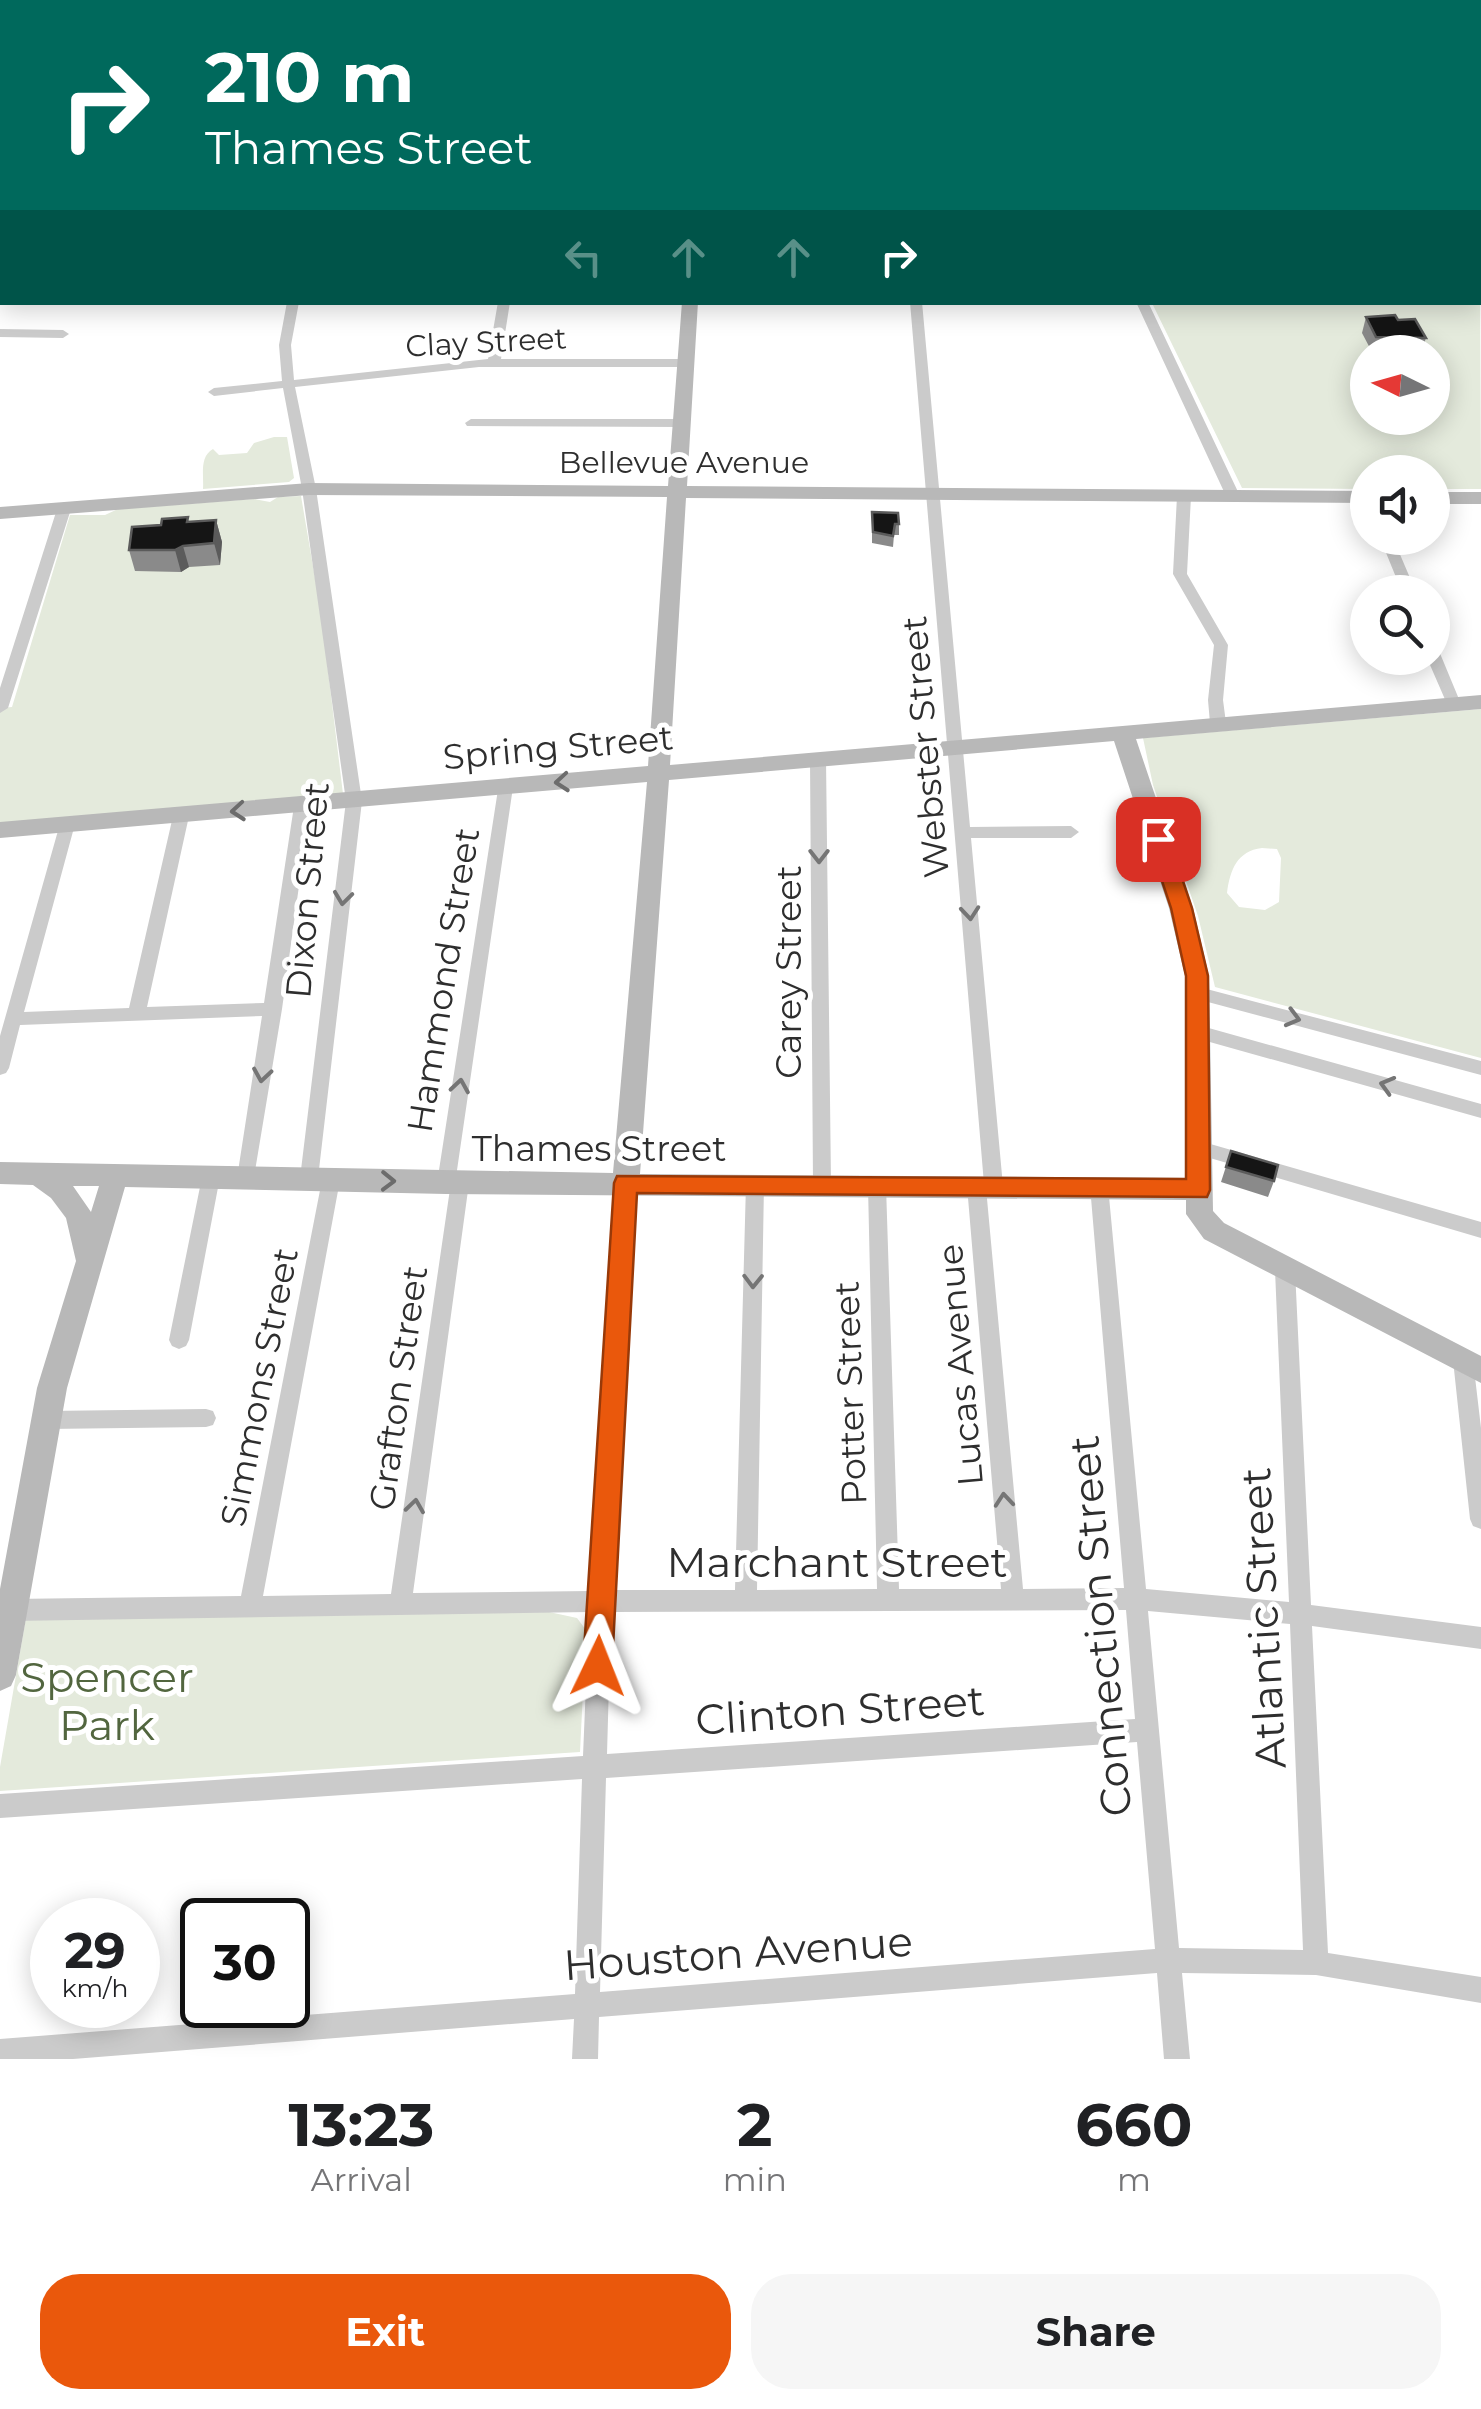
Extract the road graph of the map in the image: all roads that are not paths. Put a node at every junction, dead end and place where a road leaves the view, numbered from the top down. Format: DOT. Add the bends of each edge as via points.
graph roads {
  1 [pos="292,305"];
  2 [pos="504,305"];
  3 [pos="690,305"];
  4 [pos="916,305"];
  5 [pos="1143,305"];
  6 [pos="0,333"];
  7 [pos="63,334"];
  8 [pos="494,363"];
  9 [pos="686,363"];
  10 [pos="290,386"];
  11 [pos="214,392"];
  12 [pos="471,423"];
  13 [pos="682,423"];
  14 [pos="309,489"];
  15 [pos="678,492"];
  16 [pos="932,494"];
  17 [pos="1184,496"];
  18 [pos="1232,496"];
  19 [pos="1350,497"];
  20 [pos="1450,498"];
  21 [pos="1481,498"];
  22 [pos="64,509"];
  23 [pos="0,513"];
  24 [pos="1442,675"];
  25 [pos="1481,702"];
  26 [pos="1454,704"];
  27 [pos="1,708"];
  28 [pos="1218,723"];
  29 [pos="1122,730"];
  30 [pos="957,746"];
  31 [pos="818,759"];
  32 [pos="659,773"];
  33 [pos="505,788"];
  34 [pos="354,801"];
  35 [pos="302,806"];
  36 [pos="181,816"];
  37 [pos="67,824"];
  38 [pos="0,830"];
  39 [pos="1070,832"];
  40 [pos="964,833"];
  41 [pos="1199,992"];
  42 [pos="272,1009"];
  43 [pos="136,1016"];
  44 [pos="14,1019"];
  45 [pos="1198,1032"];
  46 [pos="0,1068"];
  47 [pos="1481,1068"];
  48 [pos="1481,1111"];
  49 [pos="1200,1148"];
  50 [pos="0,1173"];
  51 [pos="39,1175"];
  52 [pos="115,1176"];
  53 [pos="212,1177"];
  54 [pos="246,1178"];
  55 [pos="320,1179"];
  56 [pos="453,1182"];
  57 [pos="626,1183"];
  58 [pos="755,1184"];
  59 [pos="822,1184"];
  60 [pos="877,1186"];
  61 [pos="985,1186"];
  62 [pos="1099,1186"];
  63 [pos="1198,1190"];
  64 [pos="1481,1230"];
  65 [pos="87,1265"];
  66 [pos="1285,1270"];
  67 [pos="179,1340"];
  68 [pos="1472,1365"];
  69 [pos="206,1418"];
  70 [pos="47,1420"];
  71 [pos="1481,1519"];
  72 [pos="1013,1598"];
  73 [pos="888,1599"];
  74 [pos="1135,1599"];
  75 [pos="746,1600"];
  76 [pos="600,1601"];
  77 [pos="401,1603"];
  78 [pos="250,1606"];
  79 [pos="12,1610"];
  80 [pos="1300,1614"];
  81 [pos="1481,1638"];
  82 [pos="0,1675"];
  83 [pos="1147,1730"];
  84 [pos="595,1765"];
  85 [pos="0,1806"];
  86 [pos="1167,1960"];
  87 [pos="1316,1963"];
  88 [pos="1481,1990"];
  89 [pos="586,2005"];
  90 [pos="0,2052"];
  91 [pos="585,2059"];
  92 [pos="1177,2059"];
  1 -- 10 [label="street, Dixon Street" via="284,356"];
  2 -- 8 [label="street"];
  3 -- 9 [label="main road"];
  4 -- 16 [label="street, Webster Street"];
  5 -- 18 [label="street"];
  6 -- 7 [label="street"];
  8 -- 9 [label="street, Clay Street"];
  8 -- 10 [label="street, Clay Street"];
  9 -- 13 [label="main road"];
  10 -- 11 [label="street, Clay Street"];
  10 -- 14 [label="street, Dixon Street"];
  12 -- 13 [label="street"];
  13 -- 15 [label="main road"];
  14 -- 15 [label="main road, Bellevue Avenue"];
  14 -- 22 [label="main road, Bellevue Avenue"];
  14 -- 34 [label="street, Dixon Street"];
  15 -- 16 [label="main road, Bellevue Avenue"];
  15 -- 32 [label="main road"];
  16 -- 17 [label="main road, Bellevue Avenue"];
  16 -- 30 [label="street, Webster Street"];
  17 -- 18 [label="main road, Bellevue Avenue"];
  17 -- 28 [label="street" via="1180,574 1222,645 1213,696"];
  18 -- 19 [label="main road, Bellevue Avenue"];
  20 -- 21 [label="main road"];
  22 -- 23 [label="main road, Bellevue Avenue"];
  22 -- 27 [label="street"];
  24 -- 26 [label="street"];
  25 -- 26 [label="main road, Spring Street"];
  26 -- 28 [label="main road, Spring Street"];
  28 -- 29 [label="main road, Spring Street"];
  29 -- 30 [label="main road, Spring Street"];
  29 -- 41 [label="main road" via="1181,908"];
  30 -- 31 [label="main road, Spring Street"];
  30 -- 40 [label="street, Webster Street"];
  31 -- 32 [label="main road, Spring Street"];
  31 -- 59 [label="street, Carey Street, one-way"];
  32 -- 33 [label="main road, Spring Street, one-way"];
  32 -- 57 [label="main road"];
  33 -- 34 [label="main road, Spring Street"];
  56 -- 33 [label="street, Hammond Street, one-way"];
  34 -- 35 [label="main road, Spring Street"];
  34 -- 55 [label="street, Dixon Street, one-way"];
  35 -- 36 [label="main road, Spring Street, one-way"];
  35 -- 42 [label="street"];
  36 -- 37 [label="main road, Spring Street"];
  36 -- 43 [label="street"];
  37 -- 38 [label="main road, Spring Street"];
  37 -- 44 [label="street"];
  39 -- 40 [label="street"];
  40 -- 61 [label="street, Webster Street, one-way"];
  41 -- 45 [label="main road"];
  41 -- 47 [label="street, one-way"];
  42 -- 43 [label="street"];
  42 -- 54 [label="street, one-way"];
  43 -- 44 [label="street"];
  44 -- 46 [label="street"];
  48 -- 45 [label="street, one-way"];
  45 -- 49 [label="main road"];
  49 -- 63 [label="main road"];
  49 -- 64 [label="street"];
  50 -- 51 [label="main road, Thames Street"];
  51 -- 52 [label="main road, Thames Street"];
  51 -- 65 [label="main road" via="67,1194 82,1217"];
  52 -- 53 [label="main road, Thames Street"];
  52 -- 65 [label="main road"];
  53 -- 54 [label="main road, Thames Street"];
  53 -- 67 [label="street"];
  54 -- 55 [label="main road, Thames Street"];
  55 -- 56 [label="main road, Thames Street, one-way"];
  55 -- 78 [label="street, Simmons Street"];
  56 -- 57 [label="main road, Thames Street"];
  77 -- 56 [label="street, Grafton Street, one-way"];
  57 -- 58 [label="main road, Thames Street"];
  57 -- 76 [label="street"];
  58 -- 59 [label="main road, Thames Street"];
  58 -- 75 [label="street, one-way"];
  59 -- 60 [label="main road, Thames Street"];
  60 -- 61 [label="main road, Thames Street"];
  60 -- 73 [label="street, Potter Street"];
  61 -- 62 [label="main road, Thames Street"];
  72 -- 61 [label="street, Lucas Avenue, one-way"];
  62 -- 63 [label="main road, Thames Street"];
  62 -- 74 [label="street, Connection Street"];
  63 -- 66 [label="main road" via="1200,1214 1214,1231"];
  65 -- 70 [label="main road"];
  66 -- 68 [label="main road"];
  66 -- 80 [label="street, Atlantic Street"];
  68 -- 71 [label="street"];
  69 -- 70 [label="street"];
  70 -- 79 [label="main road"];
  72 -- 73 [label="street, Marchant Street"];
  72 -- 74 [label="street, Marchant Street"];
  73 -- 75 [label="street, Marchant Street"];
  74 -- 80 [label="street, Marchant Street"];
  74 -- 83 [label="street, Connection Street"];
  75 -- 76 [label="street, Marchant Street"];
  76 -- 77 [label="street, Marchant Street"];
  76 -- 84 [label="street"];
  77 -- 78 [label="street, Marchant Street"];
  78 -- 79 [label="street, Marchant Street"];
  79 -- 82 [label="main road"];
  80 -- 81 [label="street, Marchant Street"];
  80 -- 87 [label="street, Atlantic Street"];
  83 -- 84 [label="street, Clinton Street"];
  83 -- 86 [label="street, Connection Street"];
  84 -- 85 [label="street, Clinton Street"];
  84 -- 89 [label="street"];
  86 -- 87 [label="street, Houston Avenue"];
  86 -- 89 [label="street, Houston Avenue"];
  86 -- 92 [label="street, Connection Street"];
  87 -- 88 [label="street, Houston Avenue"];
  89 -- 90 [label="street, Houston Avenue"];
  89 -- 91 [label="street"];
}
